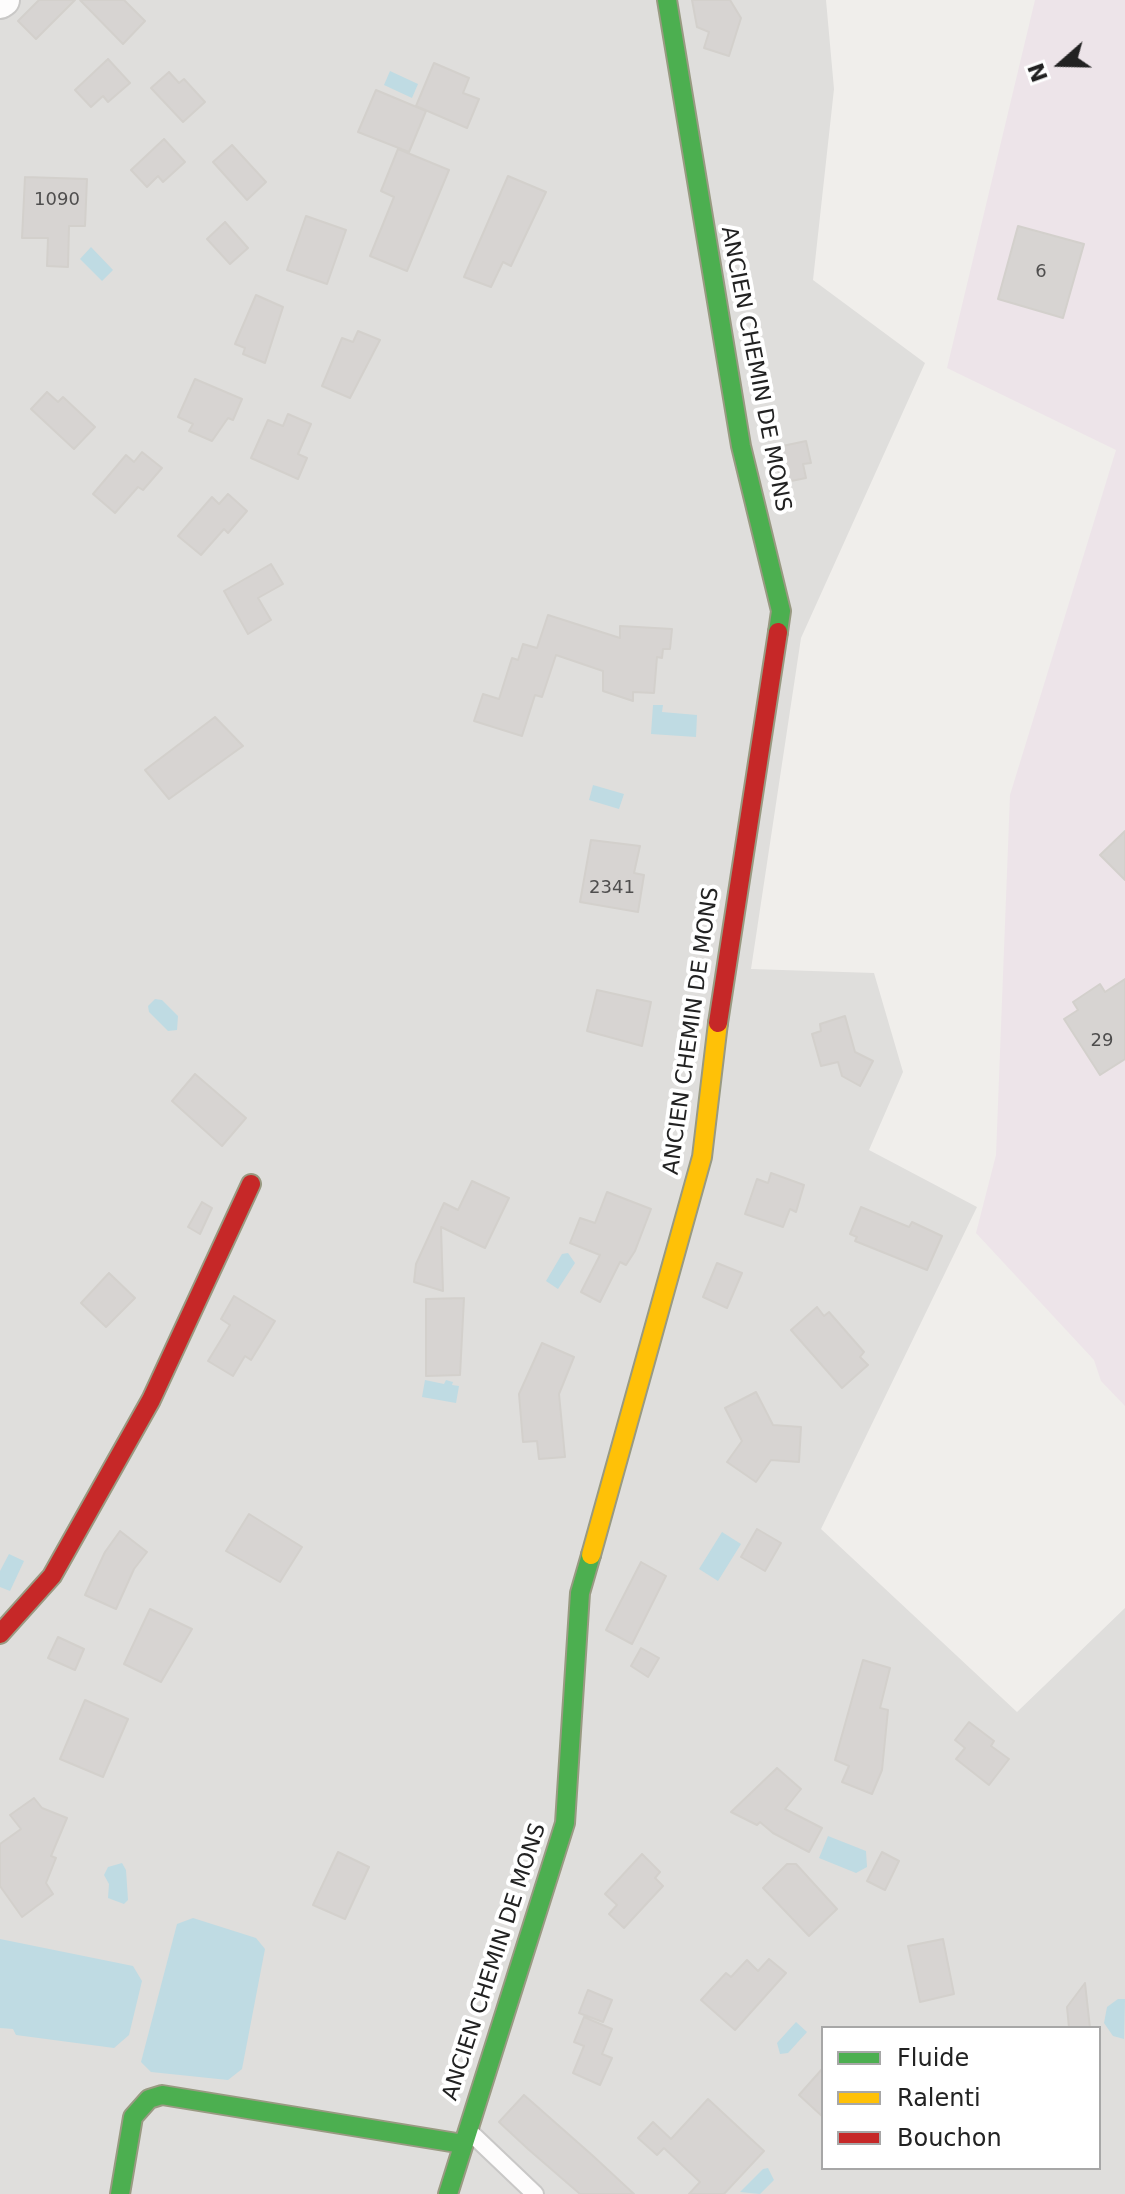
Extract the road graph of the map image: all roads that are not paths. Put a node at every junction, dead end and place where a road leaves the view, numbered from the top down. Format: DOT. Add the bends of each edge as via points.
graph roads {
  1 [pos="667,0"];
  2 [pos="251,1184"];
  3 [pos="0,1634"];
  4 [pos="465,2137"];
  5 [pos="120,2194"];
  6 [pos="448,2194"];
  7 [pos="535,2194"];
  1 -- 4 [label="street, ANCIEN CHEMIN DE MONS" via="741,446 781,611 724,971 702,1157 580,1593 565,1823"];
  2 -- 3 [label="street" via="151,1400 52,1576"];
  4 -- 5 [label="street" via="162,2095 149,2099 133,2117"];
  4 -- 6 [label="street, ANCIEN CHEMIN DE MONS"];
  4 -- 7 [label="lane"];
}
